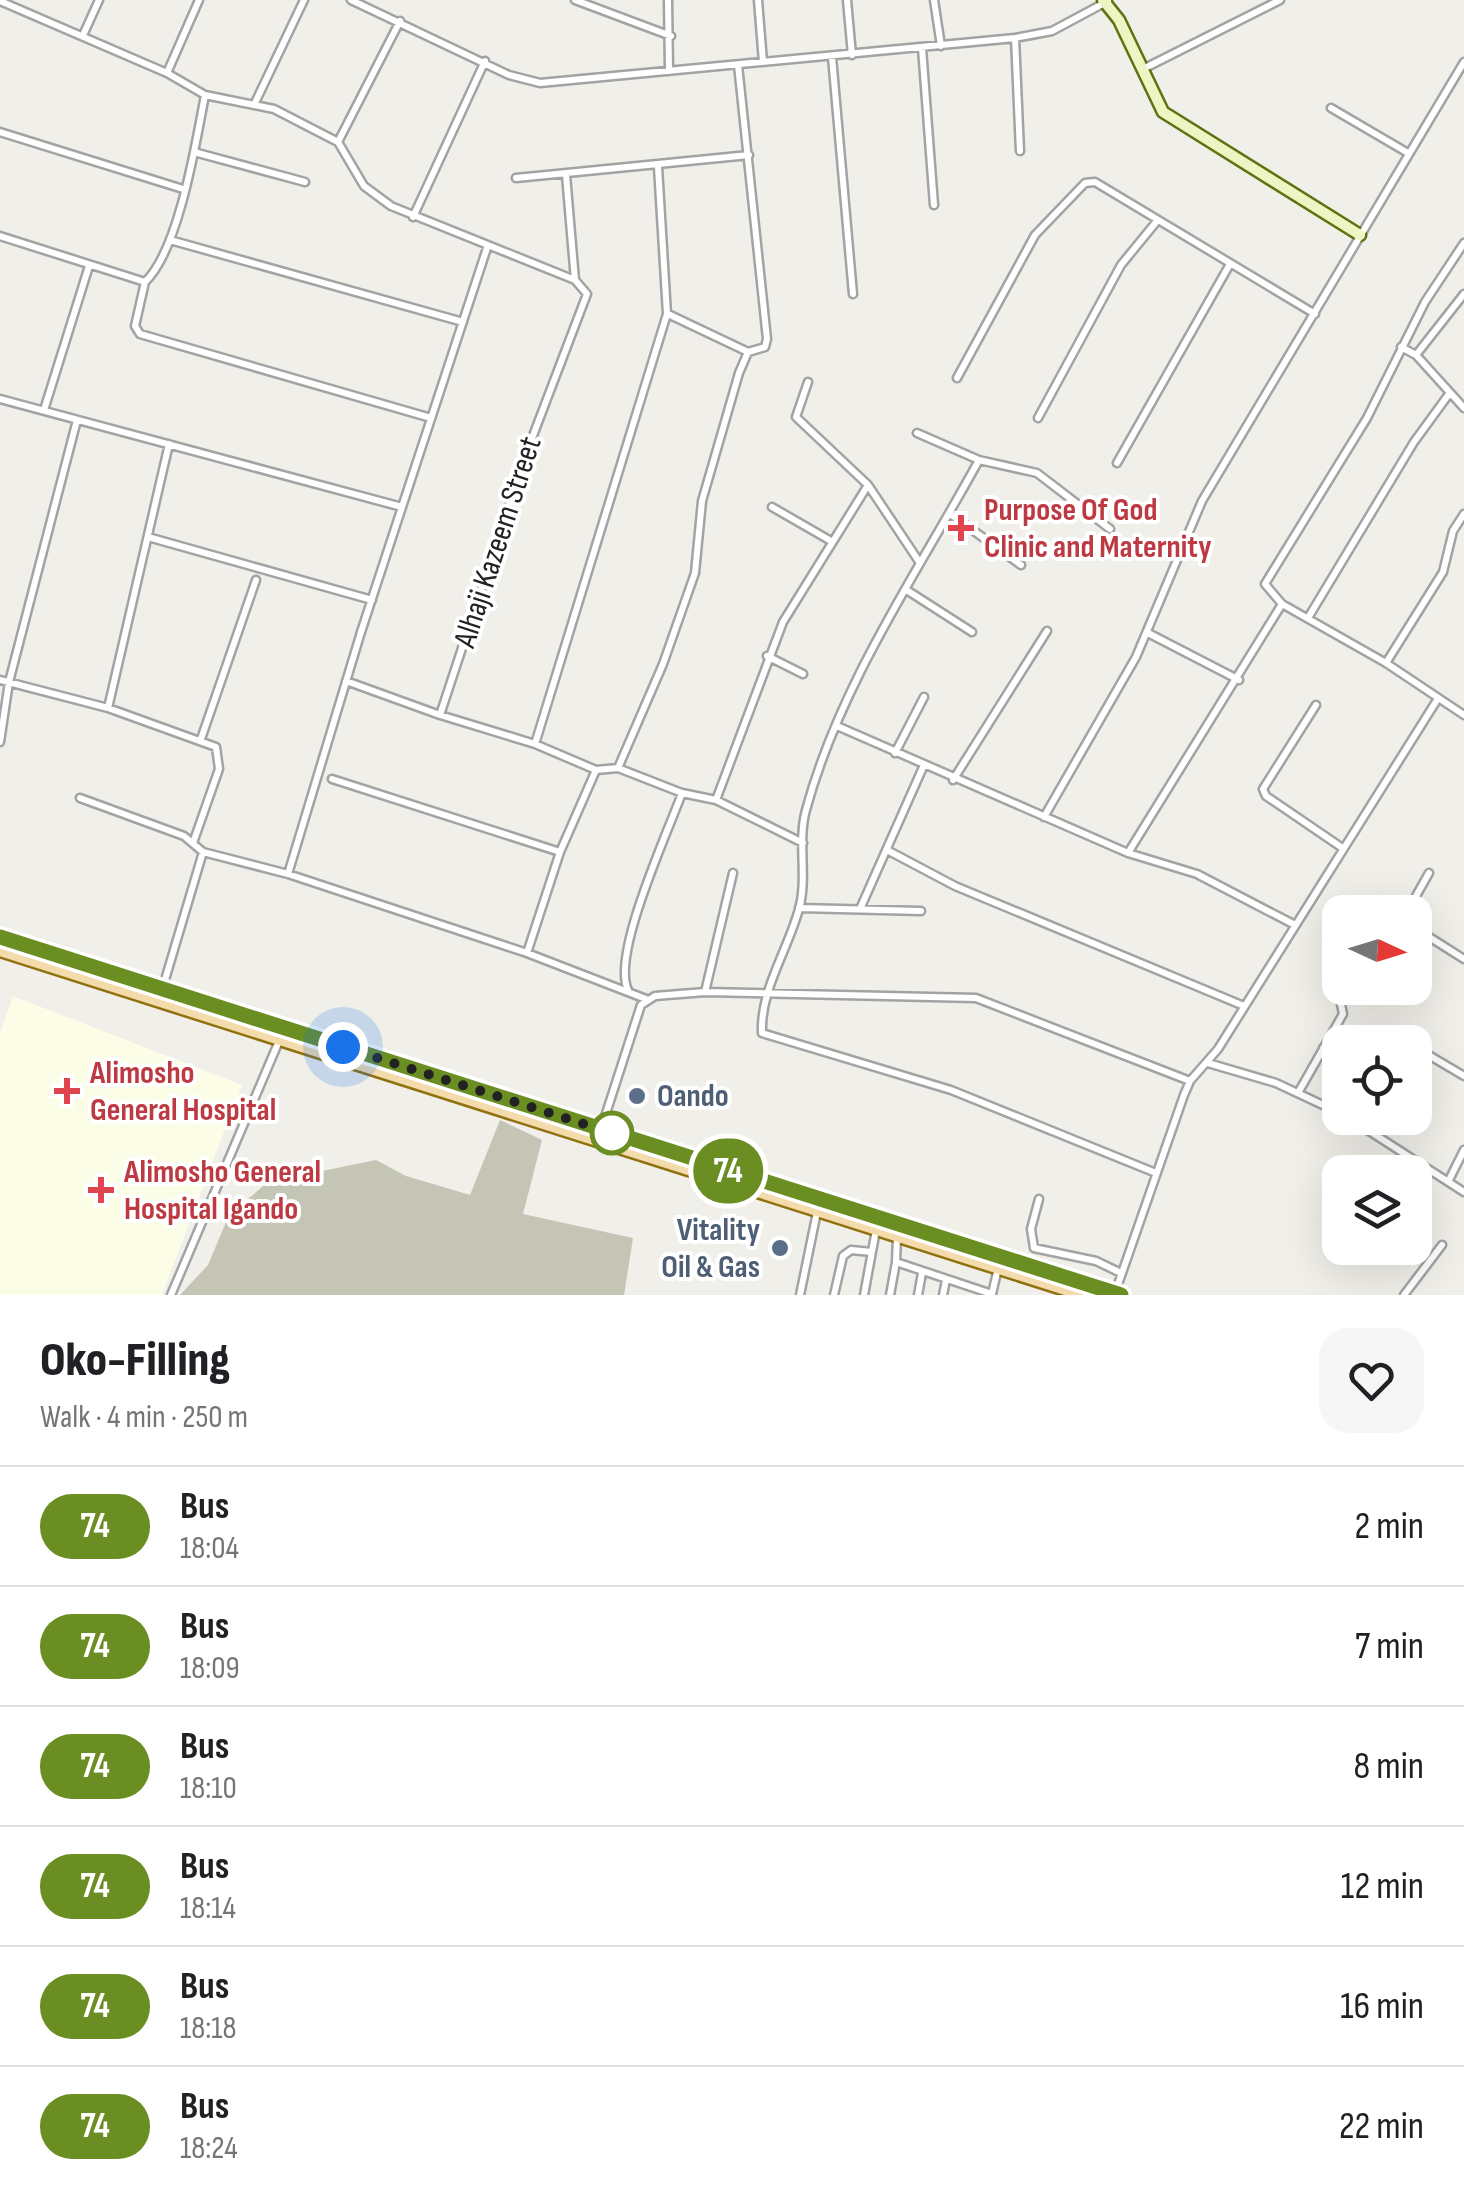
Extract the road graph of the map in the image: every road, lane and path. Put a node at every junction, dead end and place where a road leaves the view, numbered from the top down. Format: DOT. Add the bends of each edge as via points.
graph roads {
  1 [pos="99,0"];
  2 [pos="199,0"];
  3 [pos="304,0"];
  4 [pos="351,0"];
  5 [pos="574,0"];
  6 [pos="668,0"];
  7 [pos="758,0"];
  8 [pos="847,0"];
  9 [pos="934,0"];
  10 [pos="1280,0"];
  11 [pos="0,1"];
  12 [pos="1106,1"];
  13 [pos="400,21"];
  14 [pos="84,34"];
  15 [pos="671,36"];
  16 [pos="1015,38"];
  17 [pos="940,46"];
  18 [pos="922,48"];
  19 [pos="852,55"];
  20 [pos="832,57"];
  21 [pos="485,60"];
  22 [pos="762,62"];
  23 [pos="1464,62"];
  24 [pos="738,66"];
  25 [pos="1142,69"];
  26 [pos="669,71"];
  27 [pos="167,73"];
  28 [pos="205,95"];
  29 [pos="254,105"];
  30 [pos="1331,108"];
  31 [pos="0,132"];
  32 [pos="338,142"];
  33 [pos="1020,150"];
  34 [pos="194,152"];
  35 [pos="1408,153"];
  36 [pos="749,155"];
  37 [pos="658,166"];
  38 [pos="566,174"];
  39 [pos="516,178"];
  40 [pos="306,182"];
  41 [pos="183,188"];
  42 [pos="934,205"];
  43 [pos="413,217"];
  44 [pos="1157,221"];
  45 [pos="1360,235"];
  46 [pos="0,236"];
  47 [pos="170,240"];
  48 [pos="1464,242"];
  49 [pos="488,245"];
  50 [pos="1230,264"];
  51 [pos="89,266"];
  52 [pos="574,280"];
  53 [pos="146,282"];
  54 [pos="853,294"];
  55 [pos="1464,294"];
  56 [pos="667,314"];
  57 [pos="1314,314"];
  58 [pos="464,322"];
  59 [pos="1400,347"];
  60 [pos="748,352"];
  61 [pos="1416,354"];
  62 [pos="957,378"];
  63 [pos="808,382"];
  64 [pos="1448,394"];
  65 [pos="0,399"];
  66 [pos="1464,408"];
  67 [pos="44,410"];
  68 [pos="431,418"];
  69 [pos="1038,418"];
  70 [pos="78,420"];
  71 [pos="917,433"];
  72 [pos="169,444"];
  73 [pos="979,460"];
  74 [pos="1117,463"];
  75 [pos="868,485"];
  76 [pos="402,507"];
  77 [pos="772,507"];
  78 [pos="950,513"];
  79 [pos="1464,514"];
  80 [pos="1110,529"];
  81 [pos="148,538"];
  82 [pos="831,541"];
  83 [pos="920,563"];
  84 [pos="1021,565"];
  85 [pos="256,580"];
  86 [pos="905,588"];
  87 [pos="372,600"];
  88 [pos="1282,604"];
  89 [pos="1308,618"];
  90 [pos="1046,631"];
  91 [pos="972,632"];
  92 [pos="1148,633"];
  93 [pos="767,656"];
  94 [pos="1386,663"];
  95 [pos="803,674"];
  96 [pos="0,680"];
  97 [pos="346,680"];
  98 [pos="1239,680"];
  99 [pos="10,682"];
  100 [pos="924,697"];
  101 [pos="1437,700"];
  102 [pos="1316,705"];
  103 [pos="108,708"];
  104 [pos="440,715"];
  105 [pos="1464,715"];
  106 [pos="837,726"];
  107 [pos="201,739"];
  108 [pos="0,742"];
  109 [pos="535,744"];
  110 [pos="894,753"];
  111 [pos="924,766"];
  112 [pos="618,768"];
  113 [pos="596,770"];
  114 [pos="332,779"];
  115 [pos="953,780"];
  116 [pos="682,793"];
  117 [pos="80,798"];
  118 [pos="716,800"];
  119 [pos="1044,817"];
  120 [pos="193,843"];
  121 [pos="804,843"];
  122 [pos="1341,847"];
  123 [pos="887,850"];
  124 [pos="203,852"];
  125 [pos="560,852"];
  126 [pos="1128,853"];
  127 [pos="732,873"];
  128 [pos="288,874"];
  129 [pos="1429,874"];
  130 [pos="1417,895"];
  131 [pos="800,908"];
  132 [pos="860,909"];
  133 [pos="921,911"];
  134 [pos="1294,926"];
  135 [pos="0,937"];
  136 [pos="1432,939"];
  137 [pos="0,951"];
  138 [pos="527,953"];
  139 [pos="1464,959"];
  140 [pos="162,990"];
  141 [pos="628,990"];
  142 [pos="705,992"];
  143 [pos="769,992"];
  144 [pos="646,999"];
  145 [pos="1244,1006"];
  146 [pos="280,1040"];
  147 [pos="1322,1050"];
  148 [pos="1432,1057"];
  149 [pos="1208,1063"];
  150 [pos="1464,1076"];
  151 [pos="1190,1081"];
  152 [pos="1298,1093"];
  153 [pos="1322,1104"];
  154 [pos="601,1129"];
  155 [pos="1376,1135"];
  156 [pos="1464,1150"];
  157 [pos="1156,1173"];
  158 [pos="1449,1180"];
  159 [pos="1464,1192"];
  160 [pos="1038,1200"];
  161 [pos="817,1212"];
  162 [pos="876,1230"];
  163 [pos="897,1237"];
  164 [pos="1442,1245"];
  165 [pos="872,1252"];
  166 [pos="896,1262"];
  167 [pos="998,1268"];
  168 [pos="922,1273"];
  169 [pos="1121,1274"];
  170 [pos="946,1280"];
  171 [pos="969,1292"];
  172 [pos="1118,1294"];
  173 [pos="171,1295"];
  174 [pos="800,1295"];
  175 [pos="834,1295"];
  176 [pos="864,1295"];
  177 [pos="890,1295"];
  178 [pos="918,1295"];
  179 [pos="943,1295"];
  180 [pos="992,1295"];
  181 [pos="1082,1295"];
  182 [pos="1404,1295"];
  1 -- 14 [label="street"];
  2 -- 27 [label="street"];
  3 -- 29 [label="street"];
  4 -- 13 [label="street"];
  5 -- 15 [label="street"];
  6 -- 15 [label="street"];
  7 -- 22 [label="street"];
  8 -- 19 [label="street"];
  9 -- 17 [label="street"];
  10 -- 25 [label="street"];
  11 -- 14 [label="street"];
  12 -- 16 [label="street" via="1052,31"];
  12 -- 25 [label="street"];
  13 -- 21 [label="street"];
  13 -- 32 [label="street"];
  14 -- 27 [label="street"];
  15 -- 26 [label="street"];
  16 -- 17 [label="street"];
  16 -- 33 [label="street"];
  17 -- 18 [label="street"];
  18 -- 19 [label="street"];
  18 -- 42 [label="street"];
  19 -- 20 [label="street"];
  20 -- 22 [label="street"];
  20 -- 54 [label="street"];
  21 -- 26 [label="street" via="522,81 540,83"];
  21 -- 43 [label="street"];
  22 -- 24 [label="street"];
  23 -- 35 [label="street"];
  24 -- 26 [label="street"];
  24 -- 36 [label="street"];
  25 -- 45 [label="street" via="1163,112 1176,122"];
  27 -- 28 [label="street"];
  28 -- 29 [label="street"];
  28 -- 34 [label="street"];
  29 -- 32 [label="street"];
  30 -- 35 [label="street"];
  31 -- 41 [label="street"];
  32 -- 43 [label="street" via="369,191"];
  34 -- 40 [label="street"];
  34 -- 41 [label="street"];
  35 -- 45 [label="street"];
  36 -- 37 [label="street"];
  36 -- 60 [label="street" via="767,339 765,347"];
  37 -- 38 [label="street"];
  37 -- 56 [label="street"];
  38 -- 39 [label="street"];
  38 -- 52 [label="street, Alhaji Kazeem Street"];
  41 -- 47 [label="street"];
  43 -- 49 [label="street"];
  44 -- 50 [label="street"];
  44 -- 62 [label="street" via="1095,182 1085,184 1036,235"];
  44 -- 69 [label="street" via="1122,264"];
  45 -- 57 [label="street"];
  46 -- 51 [label="street"];
  47 -- 53 [label="street"];
  47 -- 58 [label="street"];
  48 -- 59 [label="street"];
  49 -- 52 [label="street"];
  49 -- 58 [label="street"];
  50 -- 57 [label="street"];
  50 -- 74 [label="street"];
  51 -- 53 [label="street"];
  51 -- 67 [label="street"];
  52 -- 104 [label="street, Alhaji Kazeem Street" via="587,294 584,307 526,454"];
  53 -- 68 [label="street" via="135,326 140,334"];
  55 -- 61 [label="street"];
  56 -- 60 [label="street"];
  56 -- 109 [label="street"];
  57 -- 92 [label="street" via="1202,501"];
  58 -- 68 [label="street"];
  59 -- 61 [label="street"];
  59 -- 88 [label="street" via="1367,418 1264,584"];
  60 -- 112 [label="street" via="702,502 695,573"];
  61 -- 64 [label="street"];
  63 -- 75 [label="street" via="796,416"];
  64 -- 66 [label="street"];
  64 -- 89 [label="street"];
  65 -- 67 [label="street"];
  67 -- 70 [label="street"];
  68 -- 76 [label="street"];
  70 -- 72 [label="street"];
  70 -- 99 [label="street"];
  71 -- 73 [label="street"];
  72 -- 76 [label="street"];
  72 -- 81 [label="street"];
  73 -- 78 [label="street"];
  73 -- 80 [label="street" via="1037,473"];
  75 -- 82 [label="street"];
  75 -- 83 [label="street"];
  76 -- 87 [label="street"];
  77 -- 82 [label="street"];
  78 -- 83 [label="street"];
  78 -- 84 [label="street"];
  79 -- 94 [label="street" via="1443,572"];
  81 -- 87 [label="street"];
  81 -- 103 [label="street"];
  82 -- 93 [label="street"];
  83 -- 86 [label="street"];
  85 -- 107 [label="street"];
  86 -- 91 [label="street"];
  86 -- 106 [label="street"];
  87 -- 97 [label="street"];
  88 -- 89 [label="street"];
  88 -- 98 [label="street"];
  89 -- 94 [label="street"];
  90 -- 115 [label="street"];
  92 -- 98 [label="street"];
  92 -- 119 [label="street"];
  93 -- 95 [label="street"];
  93 -- 118 [label="street"];
  94 -- 101 [label="street"];
  96 -- 99 [label="street"];
  97 -- 104 [label="street"];
  97 -- 128 [label="street"];
  98 -- 126 [label="street"];
  99 -- 103 [label="street"];
  99 -- 108 [label="street"];
  100 -- 110 [label="street"];
  101 -- 105 [label="street"];
  101 -- 122 [label="street"];
  102 -- 122 [label="street" via="1263,789"];
  103 -- 107 [label="street"];
  104 -- 109 [label="street"];
  106 -- 110 [label="street"];
  106 -- 121 [label="street" via="806,810"];
  107 -- 120 [label="street" via="216,747 220,769"];
  109 -- 113 [label="street"];
  110 -- 111 [label="street"];
  111 -- 115 [label="street"];
  111 -- 123 [label="street"];
  112 -- 113 [label="street"];
  112 -- 116 [label="street"];
  113 -- 125 [label="street"];
  114 -- 125 [label="street"];
  115 -- 119 [label="street"];
  116 -- 118 [label="street"];
  116 -- 141 [label="street" via="626,948"];
  117 -- 120 [label="street"];
  118 -- 121 [label="street"];
  119 -- 126 [label="street"];
  120 -- 124 [label="street"];
  121 -- 131 [label="street"];
  122 -- 134 [label="street"];
  123 -- 132 [label="street"];
  123 -- 145 [label="street" via="955,886"];
  124 -- 128 [label="street"];
  124 -- 140 [label="street"];
  125 -- 138 [label="street"];
  126 -- 134 [label="street" via="1196,874"];
  127 -- 142 [label="street"];
  128 -- 138 [label="street"];
  129 -- 130 [label="street"];
  131 -- 132 [label="street"];
  131 -- 143 [label="street"];
  132 -- 133 [label="street"];
  134 -- 145 [label="street"];
  135 -- 140 [label="main road"];
  136 -- 139 [label="street"];
  137 -- 146 [label="main road"];
  138 -- 141 [label="street"];
  140 -- 154 [label="main road"];
  141 -- 144 [label="street"];
  142 -- 143 [label="street"];
  142 -- 144 [label="street"];
  143 -- 151 [label="street" via="976,998"];
  143 -- 157 [label="street" via="761,1028 766,1036 951,1090"];
  144 -- 154 [label="street"];
  145 -- 149 [label="street"];
  146 -- 161 [label="main road"];
  146 -- 173 [label="street"];
  147 -- 152 [label="street"];
  148 -- 150 [label="street"];
  149 -- 151 [label="street"];
  149 -- 152 [label="street"];
  151 -- 157 [label="street"];
  152 -- 153 [label="street"];
  154 -- 172 [label="main road"];
  155 -- 158 [label="street"];
  156 -- 158 [label="street"];
  157 -- 169 [label="street"];
  158 -- 159 [label="street"];
  160 -- 169 [label="street" via="1030,1229 1034,1248 1096,1261"];
  161 -- 162 [label="main road"];
  161 -- 174 [label="street"];
  162 -- 163 [label="main road"];
  162 -- 165 [label="street"];
  163 -- 166 [label="street"];
  163 -- 167 [label="main road"];
  164 -- 182 [label="street"];
  165 -- 175 [label="street" via="843,1256"];
  165 -- 176 [label="street"];
  166 -- 168 [label="street"];
  166 -- 177 [label="street"];
  167 -- 180 [label="street"];
  167 -- 181 [label="main road"];
  168 -- 170 [label="street"];
  168 -- 178 [label="street"];
  169 -- 172 [label="street"];
  170 -- 171 [label="street"];
  170 -- 179 [label="street"];
  171 -- 180 [label="street"];
}
